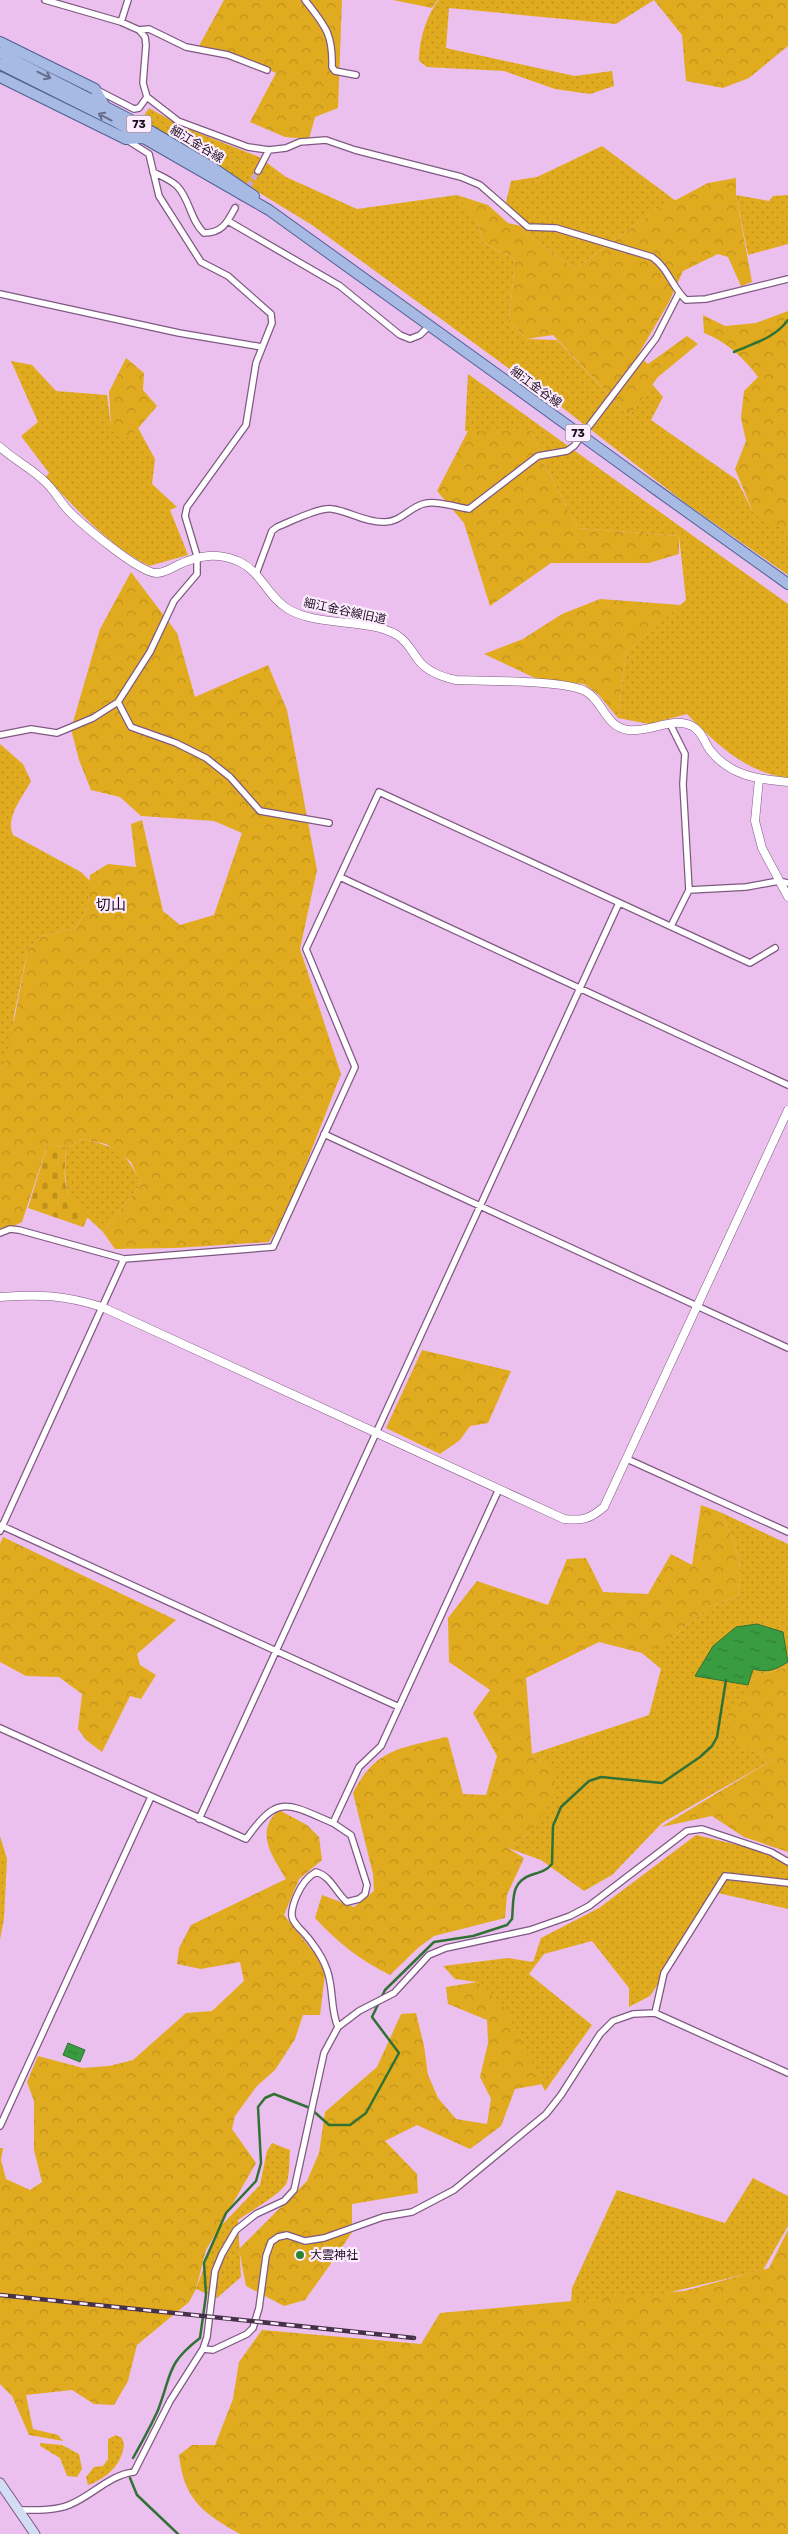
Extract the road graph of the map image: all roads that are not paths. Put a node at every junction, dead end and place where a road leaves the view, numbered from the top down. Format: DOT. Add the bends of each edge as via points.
graph roads {
  1 [pos="45,0"];
  2 [pos="128,0"];
  3 [pos="305,0"];
  4 [pos="121,22"];
  5 [pos="139,30"];
  6 [pos="0,42"];
  7 [pos="0,53"];
  8 [pos="0,64"];
  9 [pos="267,70"];
  10 [pos="356,75"];
  11 [pos="0,77"];
  12 [pos="95,89"];
  13 [pos="147,97"];
  14 [pos="104,105"];
  15 [pos="145,138"];
  16 [pos="126,139"];
  17 [pos="269,150"];
  18 [pos="258,171"];
  19 [pos="153,172"];
  20 [pos="235,208"];
  21 [pos="270,210"];
  22 [pos="228,221"];
  23 [pos="788,278"];
  24 [pos="679,293"];
  25 [pos="0,294"];
  26 [pos="430,324"];
  27 [pos="262,347"];
  28 [pos="0,447"];
  29 [pos="197,556"];
  30 [pos="256,574"];
  31 [pos="788,584"];
  32 [pos="118,702"];
  33 [pos="670,724"];
  34 [pos="0,735"];
  35 [pos="759,779"];
  36 [pos="788,782"];
  37 [pos="329,823"];
  38 [pos="340,877"];
  39 [pos="779,881"];
  40 [pos="788,883"];
  41 [pos="689,890"];
  42 [pos="788,896"];
  43 [pos="619,903"];
  44 [pos="671,926"];
  45 [pos="775,948"];
  46 [pos="580,989"];
  47 [pos="788,1085"];
  48 [pos="788,1110"];
  49 [pos="324,1134"];
  50 [pos="480,1206"];
  51 [pos="0,1233"];
  52 [pos="124,1259"];
  53 [pos="0,1297"];
  54 [pos="697,1306"];
  55 [pos="102,1307"];
  56 [pos="788,1348"];
  57 [pos="376,1432"];
  58 [pos="627,1459"];
  59 [pos="499,1489"];
  60 [pos="1,1528"];
  61 [pos="788,1532"];
  62 [pos="276,1651"];
  63 [pos="399,1708"];
  64 [pos="0,1728"];
  65 [pos="151,1797"];
  66 [pos="199,1819"];
  67 [pos="333,1823"];
  68 [pos="788,1862"];
  69 [pos="788,1883"];
  70 [pos="655,2013"];
  71 [pos="338,2026"];
  72 [pos="788,2073"];
  73 [pos="0,2126"];
  74 [pos="203,2350"];
  75 [pos="0,2483"];
  76 [pos="19,2510"];
  77 [pos="35,2534"];
  1 -- 4 [label="street"];
  2 -- 4 [label="street"];
  3 -- 10 [label="street" via="324,25 333,46 334,70"];
  4 -- 5 [label="street"];
  5 -- 9 [label="street" via="149,29 186,47 228,55"];
  5 -- 13 [label="street" via="146,45 143,83"];
  6 -- 12 [label="main road"];
  7 -- 14 [label="main road, 細江金谷線 / 73, one-way"];
  15 -- 8 [label="main road, 細江金谷線 / 73, one-way"];
  11 -- 16 [label="main road, 73"];
  12 -- 13 [label="street" via="134,109 139,108"];
  12 -- 14 [label="main road"];
  13 -- 17 [label="street" via="178,121 248,147"];
  14 -- 21 [label="main road, 細江金谷線 / 73" via="220,172"];
  15 -- 16 [label="main road, 73"];
  15 -- 21 [label="main road, 細江金谷線 / 73"];
  16 -- 19 [label="street" via="149,154"];
  17 -- 18 [label="street"];
  17 -- 24 [label="street" via="300,142 326,140 461,177 480,185 528,227 556,228 652,257 662,264"];
  19 -- 22 [label="street" via="181,190 196,226 204,233 216,233"];
  19 -- 27 [label="street" via="159,196 201,262 228,276 271,314 272,323"];
  20 -- 22 [label="street"];
  21 -- 26 [label="main road, 細江金谷線 / 73"];
  22 -- 26 [label="street" via="340,286 400,335 410,339 420,335"];
  23 -- 24 [label="street" via="706,300 686,300"];
  24 -- 30 [label="street" via="656,338 567,451 538,456 469,509 430,502 394,521 384,522 324,509 277,527 272,531"];
  25 -- 27 [label="street" via="179,333"];
  26 -- 31 [label="main road, 細江金谷線 / 73, bridge"];
  27 -- 29 [label="street" via="256,363 246,425 187,507 185,516"];
  28 -- 29 [label="street, 細江金谷線旧道" via="52,488 79,521 141,567 157,573"];
  29 -- 30 [label="street, 細江金谷線旧道" via="228,557"];
  29 -- 32 [label="street" via="197,574 174,601 150,652"];
  30 -- 33 [label="street, 細江金谷線旧道" via="275,600 288,610 397,635 408,644 420,662 444,677 563,685 583,690 594,697 612,724 628,730"];
  32 -- 34 [label="street" via="93,718 57,733 31,729"];
  32 -- 37 [label="street" via="131,727 206,758 230,777 260,811"];
  33 -- 35 [label="street, 細江金谷線旧道" via="693,726 720,763 742,775"];
  33 -- 41 [label="street" via="684,754"];
  35 -- 36 [label="street, 細江金谷線旧道"];
  35 -- 39 [label="street" via="755,821 762,848"];
  38 -- 43 [label="street" via="379,792"];
  38 -- 46 [label="street"];
  38 -- 49 [label="street" via="306,949 355,1067"];
  39 -- 40 [label="street"];
  39 -- 41 [label="street" via="746,887"];
  39 -- 42 [label="street"];
  41 -- 44 [label="street"];
  43 -- 44 [label="street"];
  43 -- 46 [label="street"];
  44 -- 45 [label="street" via="750,962"];
  46 -- 47 [label="street"];
  46 -- 50 [label="street"];
  48 -- 54 [label="street"];
  49 -- 50 [label="street"];
  49 -- 52 [label="street" via="273,1247"];
  50 -- 54 [label="street"];
  50 -- 57 [label="street"];
  51 -- 52 [label="street" via="20,1230"];
  52 -- 55 [label="street"];
  53 -- 55 [label="street" via="46,1294"];
  54 -- 56 [label="street"];
  54 -- 58 [label="street"];
  55 -- 57 [label="street"];
  55 -- 60 [label="street"];
  57 -- 59 [label="street"];
  57 -- 62 [label="street"];
  58 -- 59 [label="street" via="604,1507 583,1521 564,1519"];
  58 -- 61 [label="street"];
  59 -- 63 [label="street"];
  60 -- 62 [label="street"];
  62 -- 63 [label="street"];
  62 -- 66 [label="street"];
  63 -- 67 [label="street" via="382,1746 358,1767"];
  64 -- 65 [label="street"];
  65 -- 66 [label="street"];
  65 -- 73 [label="street"];
  66 -- 67 [label="street" via="246,1839 270,1810 284,1806 295,1807"];
  67 -- 71 [label="street" via="351,1835 367,1884 365,1894 347,1902 324,1875 316,1872 300,1887 290,1909 293,1924 312,1942 327,1970 333,2016"];
  68 -- 71 [label="street" via="771,1852 702,1829 687,1831 589,1906 530,1930 446,1948 429,1955 394,1994 359,2011"];
  69 -- 70 [label="street" via="725,1876 664,1973"];
  70 -- 72 [label="street"];
  70 -- 74 [label="street" via="633,2014 613,2021 600,2034 546,2114 454,2190 412,2212 383,2217 324,2238 305,2241 278,2236 271,2242 266,2256 253,2328 213,2350"];
  71 -- 74 [label="street" via="324,2053 294,2190 284,2201 256,2214 236,2230 222,2254 216,2271"];
  74 -- 76 [label="street" via="170,2401 134,2472 122,2474 71,2505"];
  75 -- 76 [label="main road"];
  76 -- 77 [label="main road"];
}
